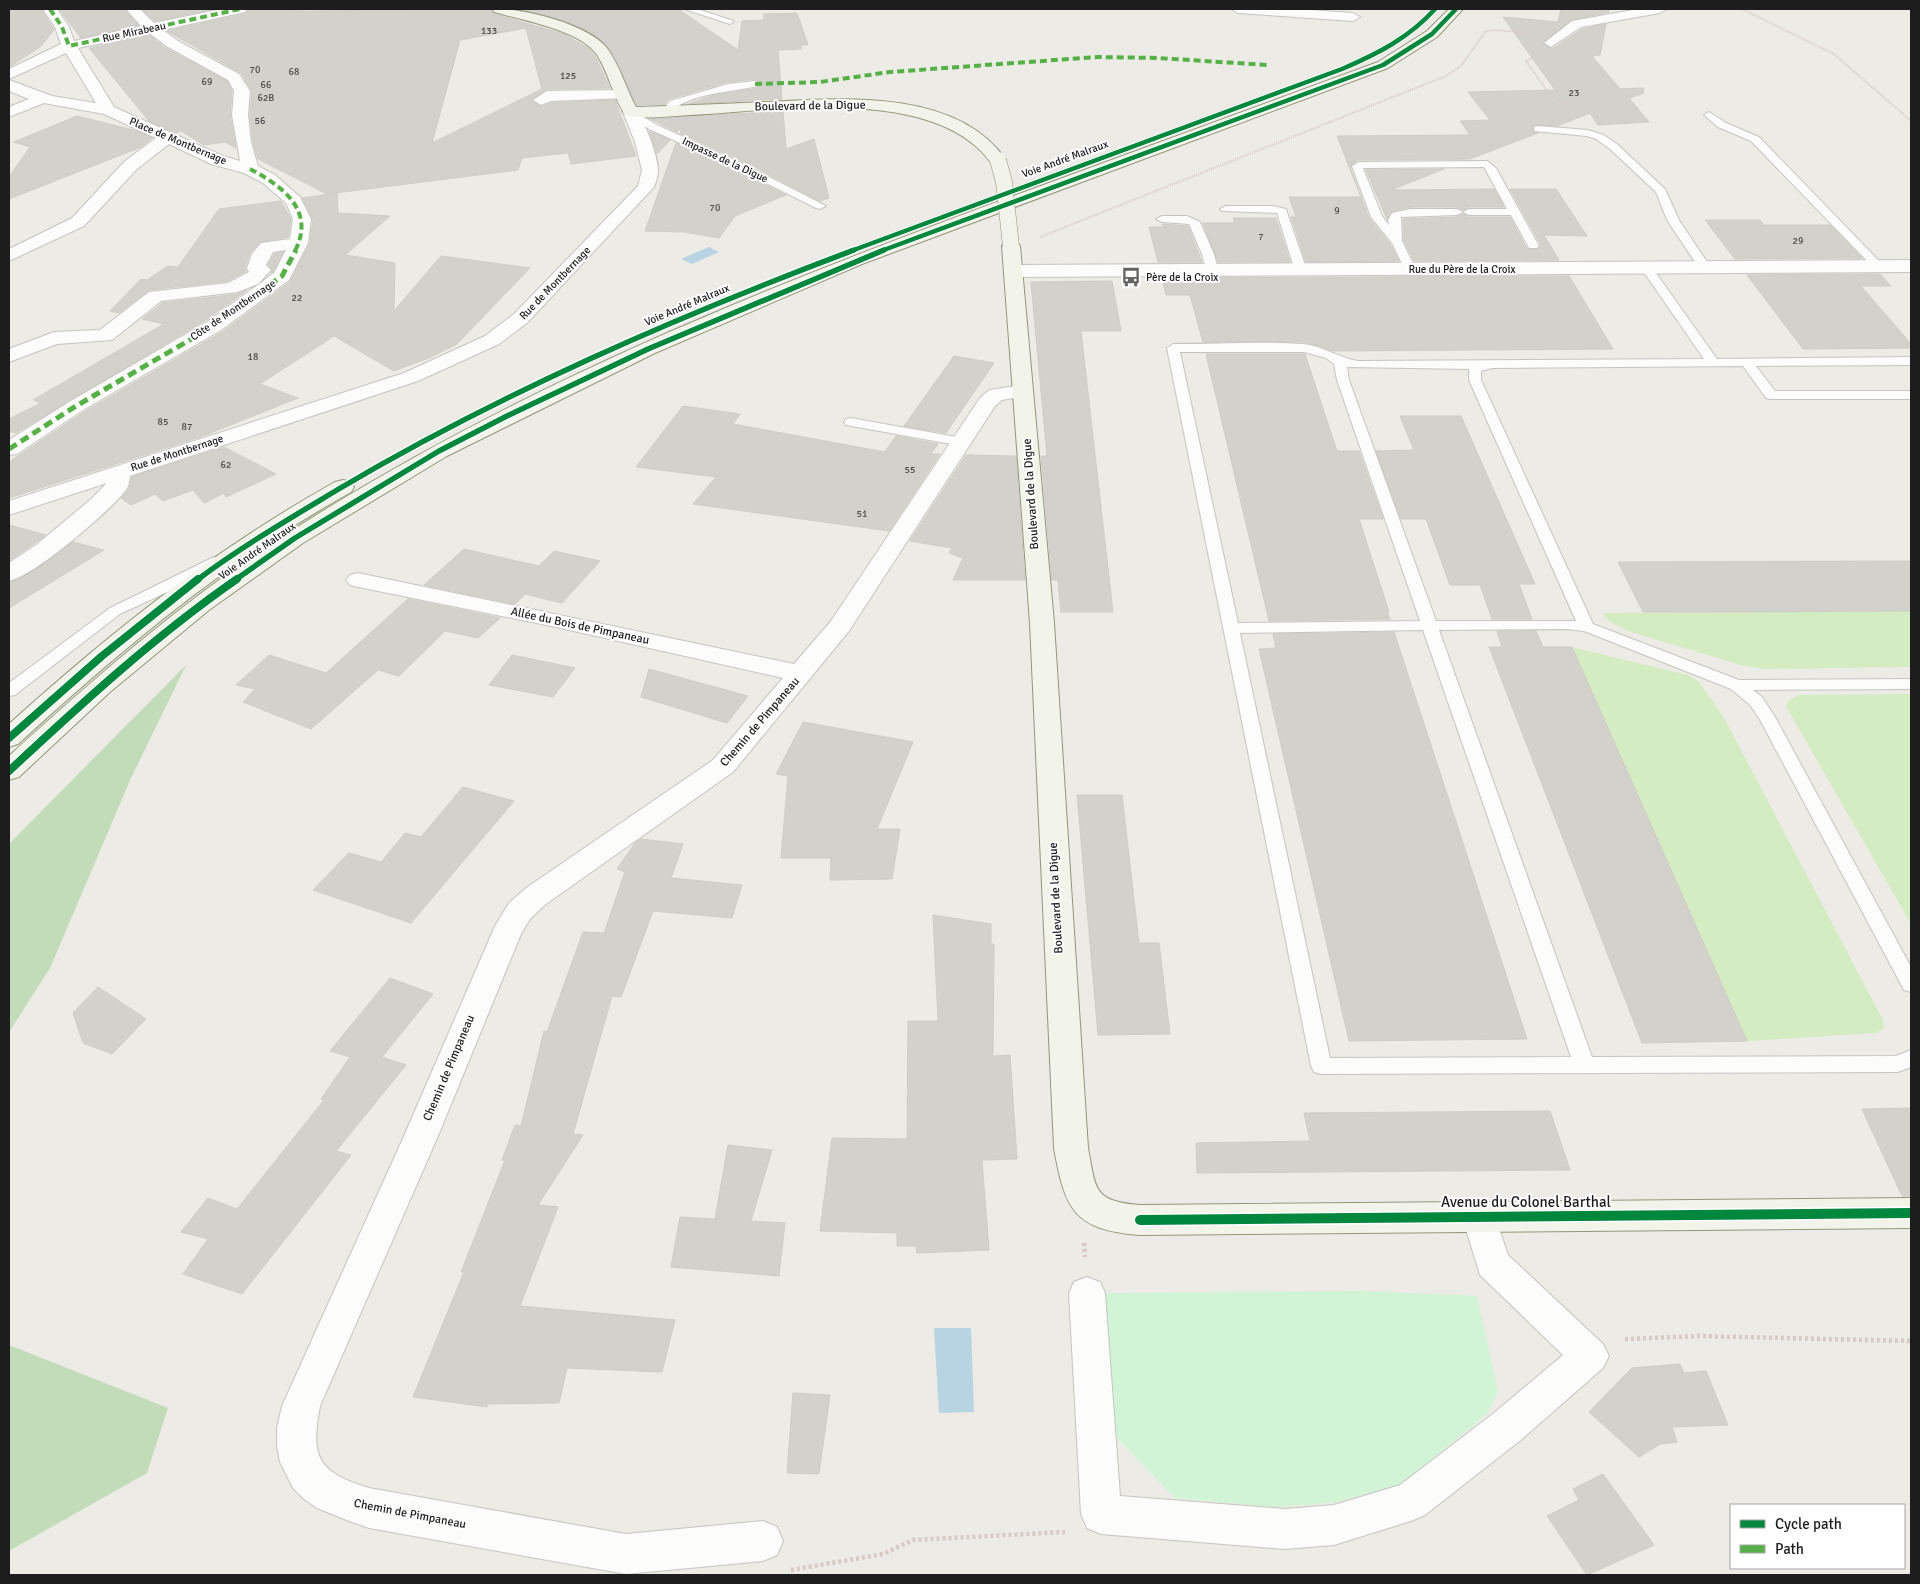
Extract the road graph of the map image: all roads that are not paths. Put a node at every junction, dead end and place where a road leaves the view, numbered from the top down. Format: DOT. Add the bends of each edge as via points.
graph roads {
  1 [pos="50,9"];
  2 [pos="133,9"];
  3 [pos="240,9"];
  4 [pos="499,9"];
  5 [pos="688,9"];
  6 [pos="1238,9"];
  7 [pos="1435,9"];
  8 [pos="1456,9"];
  9 [pos="1660,9"];
  10 [pos="1353,17"];
  11 [pos="730,21"];
  12 [pos="151,28"];
  13 [pos="1555,40"];
  14 [pos="69,46"];
  15 [pos="9,75"];
  16 [pos="755,84"];
  17 [pos="9,85"];
  18 [pos="622,95"];
  19 [pos="540,97"];
  20 [pos="44,98"];
  21 [pos="108,110"];
  22 [pos="667,111"];
  23 [pos="9,112"];
  24 [pos="631,112"];
  25 [pos="1709,114"];
  26 [pos="1538,130"];
  27 [pos="166,138"];
  28 [pos="250,169"];
  29 [pos="820,206"];
  30 [pos="1226,209"];
  31 [pos="1516,212"];
  32 [pos="1162,218"];
  33 [pos="299,242"];
  34 [pos="1397,242"];
  35 [pos="1533,246"];
  36 [pos="9,256"];
  37 [pos="1012,259"];
  38 [pos="1878,266"];
  39 [pos="1911,266"];
  40 [pos="1647,268"];
  41 [pos="1705,268"];
  42 [pos="1212,270"];
  43 [pos="1301,270"];
  44 [pos="1410,270"];
  45 [pos="195,274"];
  46 [pos="183,292"];
  47 [pos="132,294"];
  48 [pos="156,296"];
  49 [pos="9,356"];
  50 [pos="1911,361"];
  51 [pos="1340,362"];
  52 [pos="1713,362"];
  53 [pos="1747,362"];
  54 [pos="1482,365"];
  55 [pos="1023,391"];
  56 [pos="1911,395"];
  57 [pos="851,422"];
  58 [pos="962,442"];
  59 [pos="9,449"];
  60 [pos="120,472"];
  61 [pos="9,508"];
  62 [pos="267,532"];
  63 [pos="9,574"];
  64 [pos="358,580"];
  65 [pos="1430,626"];
  66 [pos="1587,627"];
  67 [pos="1231,628"];
  68 [pos="802,674"];
  69 [pos="1911,684"];
  70 [pos="1737,685"];
  71 [pos="9,691"];
  72 [pos="9,738"];
  73 [pos="9,771"];
  74 [pos="1911,985"];
  75 [pos="1911,1058"];
  76 [pos="1584,1064"];
  77 [pos="1091,1208"];
  78 [pos="1911,1213"];
  79 [pos="1479,1216"];
  80 [pos="1086,1293"];
  81 [pos="763,1541"];
  1 -- 14 [label="street"];
  2 -- 12 [label="street"];
  3 -- 12 [label="street, Rue Mirabeau"];
  4 -- 18 [label="main road, Rue de Montbernage" via="591,42 601,50"];
  5 -- 11 [label="lane"];
  6 -- 10 [label="street"];
  7 -- 62 [label="main road, Voie André Malraux" via="1404,38 1342,69 854,249 620,345 512,394 404,451"];
  8 -- 73 [label="main road, Voie André Malraux" via="1434,33 1383,64 856,260 648,349 439,451 295,538 200,605 101,686"];
  9 -- 13 [label="street" via="1576,24"];
  12 -- 14 [label="street, Rue Mirabeau"];
  12 -- 28 [label="street" via="173,44 234,77 242,91 240,115"];
  14 -- 15 [label="street"];
  14 -- 21 [label="street"];
  16 -- 22 [label="lane" via="728,87 673,103"];
  17 -- 20 [label="street, Place de Montbernage"];
  18 -- 19 [label="street"];
  18 -- 24 [label="main road, Rue de Montbernage"];
  20 -- 21 [label="street, Place de Montbernage"];
  20 -- 23 [label="street"];
  21 -- 27 [label="street, Place de Montbernage"];
  22 -- 24 [label="main road, Boulevard de la Digue"];
  22 -- 37 [label="main road, Boulevard de la Digue, bridge" via="835,103 884,106 915,112 965,131 985,144 998,160 1004,182"];
  24 -- 29 [label="lane, Impasse de la Digue" via="653,127"];
  24 -- 60 [label="street, Rue de Montbernage" via="650,170 646,187 521,318 492,340 410,377"];
  25 -- 38 [label="lane" via="1722,125 1755,138"];
  26 -- 41 [label="lane" via="1588,133 1614,147 1661,191 1673,220"];
  27 -- 28 [label="street, Place de Montbernage" via="217,160"];
  27 -- 36 [label="street" via="137,160 78,222"];
  28 -- 33 [label="street, Côte de Montbernage" via="269,179 294,201 302,219"];
  30 -- 43 [label="lane" via="1282,211"];
  31 -- 34 [label="lane" via="1412,212 1396,215"];
  31 -- 34 [label="lane" via="1487,164 1359,164 1357,166 1377,217"];
  31 -- 35 [label="lane"];
  32 -- 42 [label="lane" via="1186,218 1194,222"];
  33 -- 46 [label="street" via="267,247 256,268 262,270 242,284 210,291"];
  33 -- 59 [label="street, Côte de Montbernage" via="282,276 214,326"];
  34 -- 44 [label="lane"];
  37 -- 42 [label="street, Rue du Père de la Croix"];
  37 -- 55 [label="main road, Boulevard de la Digue"];
  38 -- 39 [label="street, Rue du Père de la Croix"];
  38 -- 41 [label="street, Rue du Père de la Croix"];
  40 -- 41 [label="street, Rue du Père de la Croix"];
  40 -- 44 [label="street, Rue du Père de la Croix"];
  40 -- 52 [label="lane"];
  42 -- 43 [label="street, Rue du Père de la Croix"];
  43 -- 44 [label="street, Rue du Père de la Croix"];
  45 -- 46 [label="street" via="177,289"];
  46 -- 48 [label="street"];
  47 -- 48 [label="street"];
  48 -- 49 [label="street" via="105,336 54,338"];
  50 -- 53 [label="lane"];
  51 -- 54 [label="lane" via="1358,365"];
  51 -- 65 [label="lane" via="1343,380"];
  51 -- 67 [label="lane" via="1330,355 1305,348 1173,348"];
  52 -- 53 [label="lane"];
  52 -- 54 [label="lane"];
  53 -- 56 [label="lane" via="1771,395"];
  54 -- 66 [label="lane" via="1474,371 1475,380"];
  55 -- 58 [label="street, Chemin de Pimpaneau" via="991,397"];
  55 -- 77 [label="main road, Boulevard de la Digue" via="1042,623 1071,1148 1078,1185"];
  57 -- 58 [label="lane"];
  58 -- 68 [label="street, Chemin de Pimpaneau" via="840,626"];
  60 -- 61 [label="street, Rue de Montbernage"];
  60 -- 63 [label="street, Rue de Montbernage" via="117,486 98,505"];
  62 -- 71 [label="lane" via="169,586 115,611"];
  62 -- 72 [label="main road, Voie André Malraux" via="170,601 72,681"];
  64 -- 68 [label="street, Allée du Bois de Pimpaneau"];
  65 -- 66 [label="lane" via="1566,624"];
  65 -- 67 [label="lane"];
  65 -- 76 [label="lane"];
  66 -- 70 [label="lane"];
  67 -- 76 [label="lane" via="1321,1066"];
  68 -- 81 [label="street, Chemin de Pimpaneau" via="723,766 536,896 520,911 506,934 421,1136 301,1406 295,1430 296,1452 304,1473 322,1490 369,1508 626,1554"];
  69 -- 70 [label="lane"];
  70 -- 74 [label="lane" via="1756,701 1767,717"];
  75 -- 76 [label="lane" via="1898,1064"];
  77 -- 79 [label="main road, Avenue du Colonel Barthal" via="1112,1218 1140,1220"];
  78 -- 79 [label="main road, Avenue du Colonel Barthal"];
  79 -- 80 [label="street" via="1492,1264 1590,1356 1508,1426 1411,1501 1334,1525 1284,1530 1101,1514"];
}
